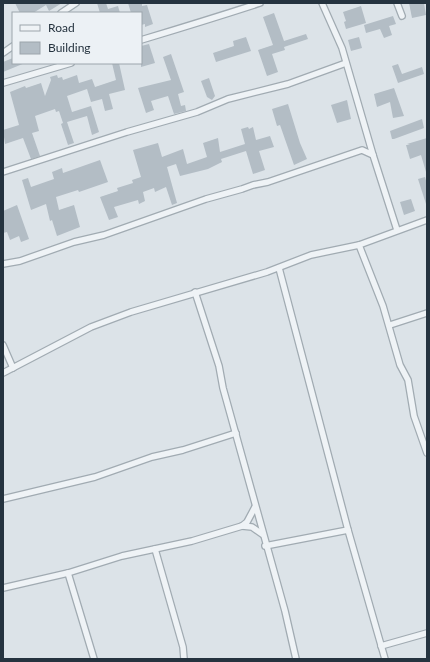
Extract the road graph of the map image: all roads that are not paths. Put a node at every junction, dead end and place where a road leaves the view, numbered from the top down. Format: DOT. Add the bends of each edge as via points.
graph roads {
  1 [pos="76,3"];
  2 [pos="260,3"];
  3 [pos="322,3"];
  4 [pos="397,3"];
  5 [pos="62,12"];
  6 [pos="402,16"];
  7 [pos="142,40"];
  8 [pos="12,47"];
  9 [pos="3,52"];
  10 [pos="346,63"];
  11 [pos="68,64"];
  12 [pos="3,83"];
  13 [pos="373,154"];
  14 [pos="3,172"];
  15 [pos="427,220"];
  16 [pos="397,230"];
  17 [pos="358,245"];
  18 [pos="3,264"];
  19 [pos="279,268"];
  20 [pos="195,292"];
  21 [pos="427,313"];
  22 [pos="390,325"];
  23 [pos="3,345"];
  24 [pos="13,368"];
  25 [pos="3,373"];
  26 [pos="236,433"];
  27 [pos="427,453"];
  28 [pos="3,499"];
  29 [pos="255,507"];
  30 [pos="242,526"];
  31 [pos="348,530"];
  32 [pos="262,534"];
  33 [pos="265,546"];
  34 [pos="155,549"];
  35 [pos="68,573"];
  36 [pos="3,588"];
  37 [pos="427,632"];
  38 [pos="381,646"];
  39 [pos="94,659"];
  40 [pos="184,659"];
  41 [pos="296,659"];
  42 [pos="384,659"];
  1 -- 5 [label="street"];
  2 -- 7 [label="street"];
  3 -- 10 [label="street"];
  4 -- 6 [label="street"];
  8 -- 9 [label="street"];
  10 -- 13 [label="street"];
  10 -- 14 [label="street" via="288,84 228,99 197,112"];
  11 -- 12 [label="street"];
  13 -- 16 [label="street"];
  13 -- 18 [label="street" via="362,150 354,152 268,182 253,184 177,208 104,235"];
  15 -- 16 [label="street"];
  16 -- 17 [label="street"];
  17 -- 19 [label="street" via="311,255"];
  17 -- 22 [label="street"];
  19 -- 20 [label="street"];
  19 -- 31 [label="street"];
  20 -- 24 [label="street" via="91,327"];
  20 -- 26 [label="street" via="219,366"];
  21 -- 22 [label="street"];
  22 -- 27 [label="street" via="397,355 408,380 412,411"];
  23 -- 24 [label="street"];
  24 -- 25 [label="street"];
  26 -- 28 [label="street" via="184,450 152,457 95,477"];
  26 -- 29 [label="street"];
  29 -- 30 [label="street"];
  29 -- 32 [label="street"];
  30 -- 32 [label="street" via="252,527"];
  30 -- 34 [label="street"];
  31 -- 33 [label="street"];
  31 -- 38 [label="street"];
  32 -- 33 [label="street"];
  33 -- 41 [label="street"];
  34 -- 35 [label="street" via="122,556"];
  34 -- 40 [label="street"];
  35 -- 36 [label="street"];
  35 -- 39 [label="street"];
  37 -- 38 [label="street"];
  38 -- 42 [label="street"];
}
